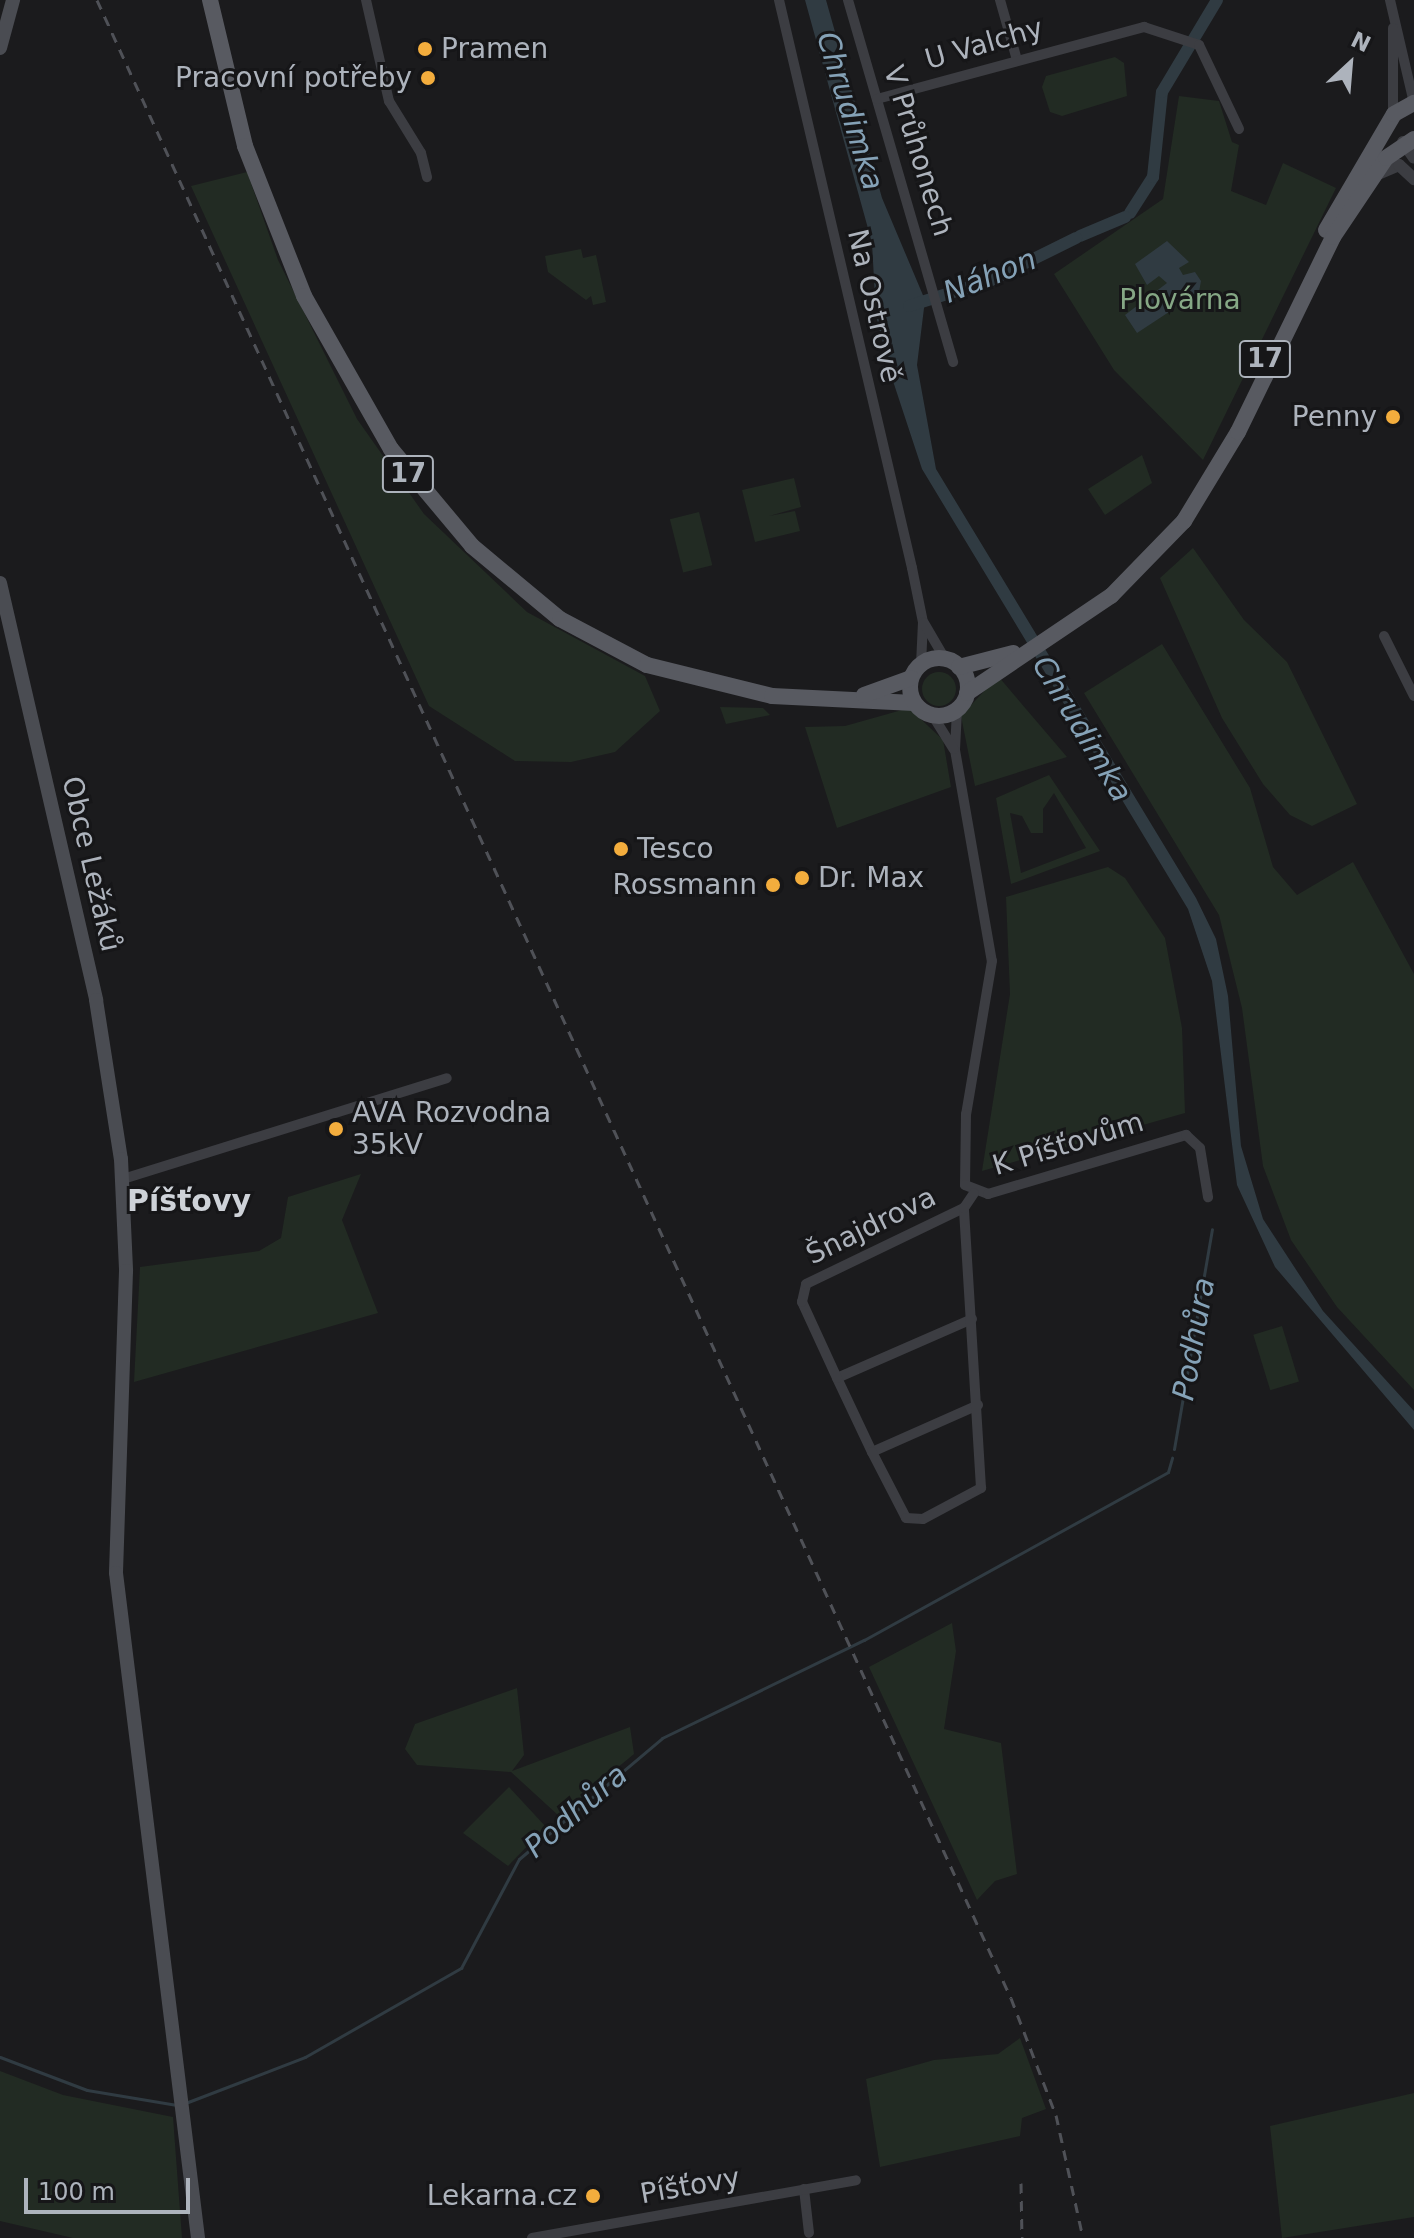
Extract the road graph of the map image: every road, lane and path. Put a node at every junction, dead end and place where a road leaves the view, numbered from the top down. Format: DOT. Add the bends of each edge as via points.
graph roads {
  1 [pos="13,0"];
  2 [pos="210,0"];
  3 [pos="366,0"];
  4 [pos="779,0"];
  5 [pos="848,0"];
  6 [pos="1000,0"];
  7 [pos="1390,0"];
  8 [pos="1393,18"];
  9 [pos="0,48"];
  10 [pos="1017,60"];
  11 [pos="877,99"];
  12 [pos="1414,103"];
  13 [pos="1392,119"];
  14 [pos="1239,129"];
  15 [pos="1408,141"];
  16 [pos="1414,158"];
  17 [pos="427,177"];
  18 [pos="1372,178"];
  19 [pos="1414,179"];
  20 [pos="953,362"];
  21 [pos="1165,544"];
  22 [pos="0,583"];
  23 [pos="923,622"];
  24 [pos="1384,636"];
  25 [pos="1007,660"];
  26 [pos="952,663"];
  27 [pos="916,671"];
  28 [pos="967,693"];
  29 [pos="1414,696"];
  30 [pos="852,698"];
  31 [pos="914,703"];
  32 [pos="957,710"];
  33 [pos="933,716"];
  34 [pos="955,750"];
  35 [pos="447,1078"];
  36 [pos="123,1179"];
  37 [pos="974,1193"];
  38 [pos="1208,1197"];
  39 [pos="964,1208"];
  40 [pos="972,1319"];
  41 [pos="837,1378"];
  42 [pos="978,1405"];
  43 [pos="872,1452"];
  44 [pos="856,2180"];
  45 [pos="804,2189"];
  46 [pos="809,2233"];
  47 [pos="198,2238"];
  48 [pos="532,2238"];
  1 -- 9 [label="main road"];
  2 -- 30 [label="main road, 17" via="245,146 304,296 364,407 448,521 535,600 631,659 743,692"];
  3 -- 17 [label="street" via="389,101 423,156"];
  4 -- 23 [label="street, Na Ostrově"];
  5 -- 11 [label="street, V Průhonech"];
  6 -- 10 [label="street"];
  7 -- 8 [label="street"];
  8 -- 12 [label="street"];
  8 -- 13 [label="street"];
  10 -- 11 [label="street, U Valchy"];
  10 -- 14 [label="street, U Valchy" via="1133,28 1180,33 1199,45"];
  11 -- 20 [label="street, V Průhonech"];
  12 -- 13 [label="main road"];
  13 -- 15 [label="main road"];
  13 -- 21 [label="main road, 17" via="1337,209 1242,408"];
  15 -- 16 [label="street"];
  15 -- 18 [label="main road, 17"];
  18 -- 19 [label="street" via="1394,164"];
  18 -- 21 [label="main road, 17" via="1325,251 1224,458"];
  21 -- 25 [label="main road, 17" via="1055,636"];
  22 -- 36 [label="main road, Obce Ležáků" via="102,1028"];
  23 -- 26 [label="street, Na Ostrově"];
  23 -- 27 [label="street, Na Ostrově"];
  24 -- 29 [label="street"];
  25 -- 26 [label="main road, 17"];
  25 -- 28 [label="main road, 17"];
  26 -- 27 [label="main road, 17"];
  26 -- 28 [label="main road"];
  27 -- 30 [label="main road, 17"];
  27 -- 31 [label="main road"];
  28 -- 32 [label="main road, 17"];
  30 -- 31 [label="main road, 17"];
  31 -- 33 [label="main road, 17"];
  32 -- 33 [label="main road"];
  32 -- 34 [label="street"];
  33 -- 34 [label="street"];
  34 -- 37 [label="street, K Píšťovům" via="983,880 992,971 965,1129 964,1180"];
  35 -- 36 [label="street"];
  36 -- 47 [label="main road, Obce Ležáků" via="116,1573"];
  37 -- 38 [label="street, K Píšťovům" via="1186,1135 1200,1148"];
  37 -- 39 [label="street, Šnajdrova"];
  39 -- 40 [label="street, Šnajdrova"];
  39 -- 41 [label="street, Šnajdrova" via="806,1284 802,1302"];
  40 -- 41 [label="street"];
  40 -- 42 [label="street, Šnajdrova"];
  41 -- 43 [label="street, Šnajdrova"];
  42 -- 43 [label="street"];
  42 -- 43 [label="street, Šnajdrova" via="982,1484 949,1507 906,1518"];
  44 -- 45 [label="street, Píšťovy"];
  45 -- 46 [label="street"];
  45 -- 48 [label="street, Píšťovy"];
}
